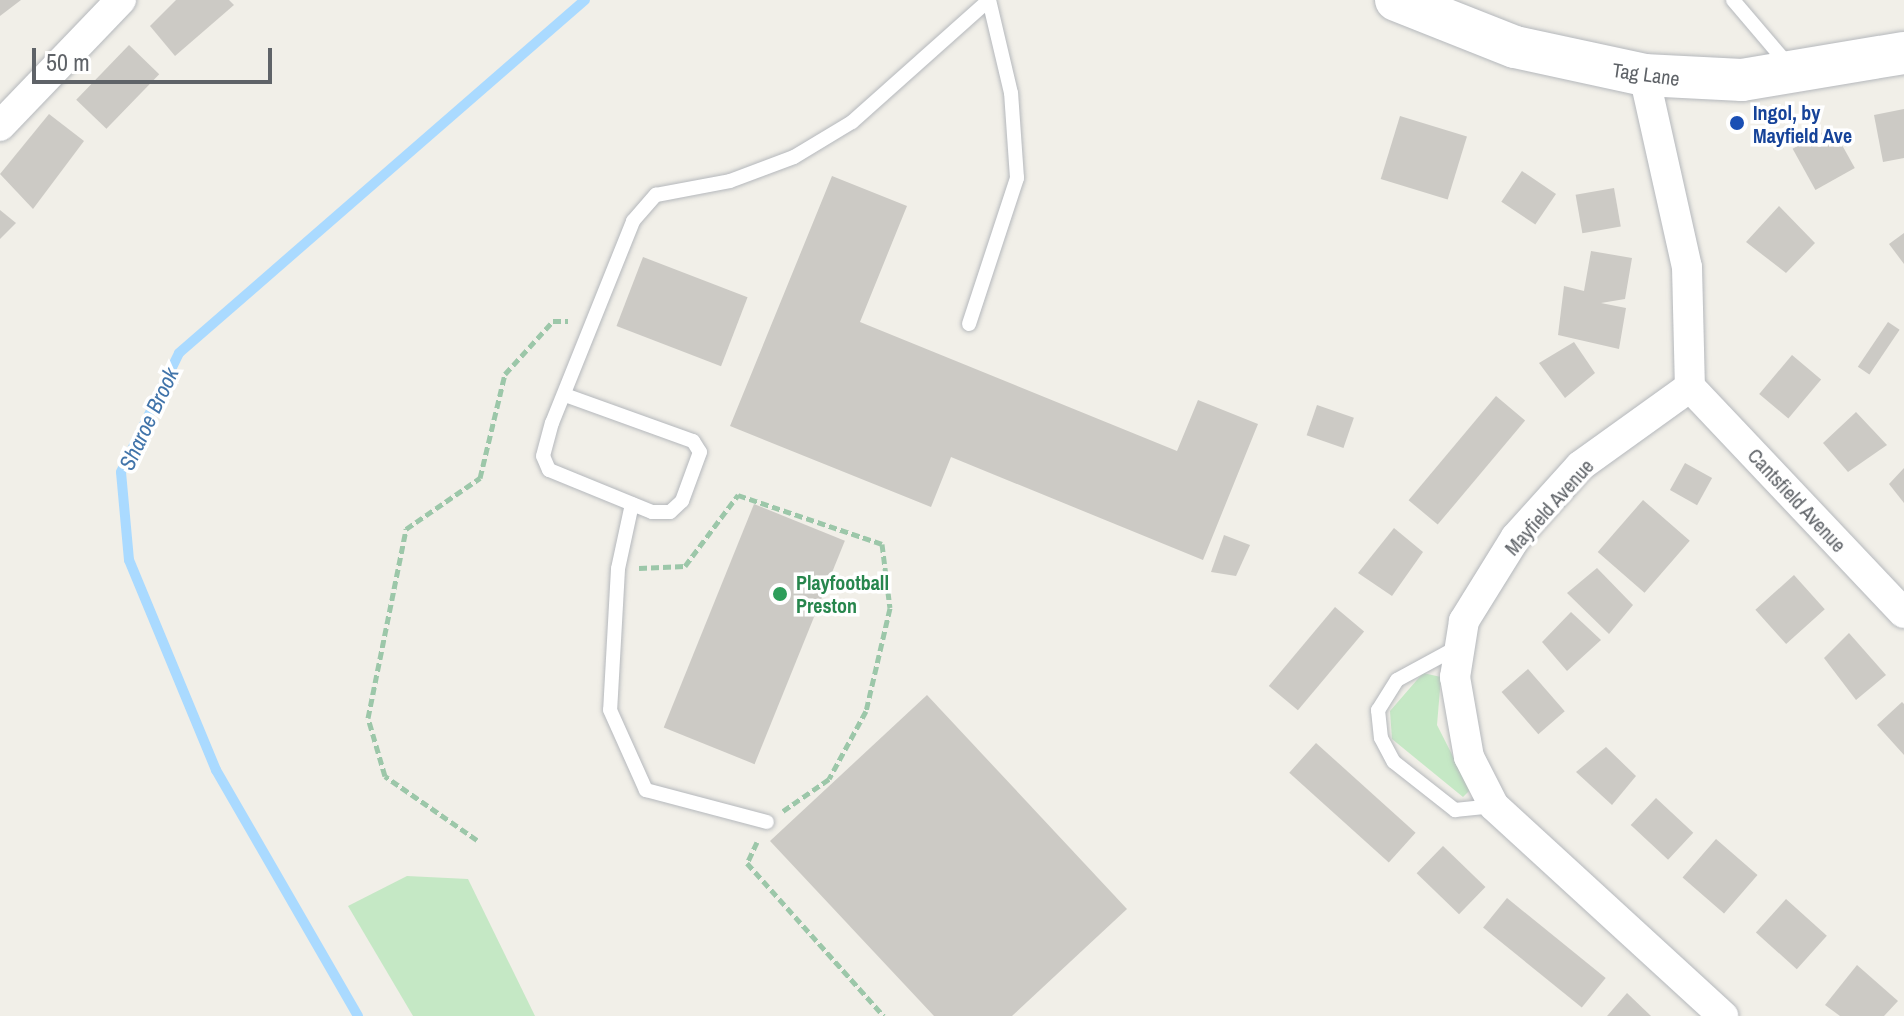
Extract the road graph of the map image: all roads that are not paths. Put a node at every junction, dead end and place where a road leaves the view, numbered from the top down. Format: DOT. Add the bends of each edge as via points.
graph roads {
  1 [pos="121,0"];
  2 [pos="989,0"];
  3 [pos="1396,0"];
  4 [pos="1733,0"];
  5 [pos="1904,53"];
  6 [pos="1795,73"];
  7 [pos="1644,75"];
  8 [pos="0,126"];
  9 [pos="969,324"];
  10 [pos="1690,387"];
  11 [pos="565,395"];
  12 [pos="632,504"];
  13 [pos="1904,613"];
  14 [pos="1456,648"];
  15 [pos="1494,806"];
  16 [pos="767,822"];
  17 [pos="1723,1016"];
  1 -- 8 [label="street"];
  2 -- 9 [label="lane" via="1011,93 1017,178"];
  2 -- 11 [label="lane" via="901,83 794,157 730,181 656,195 633,221"];
  3 -- 7 [label="main road, Tag Lane" via="1515,47"];
  4 -- 6 [label="lane"];
  5 -- 6 [label="main road, Tag Lane"];
  6 -- 7 [label="main road, Tag Lane" via="1742,80"];
  7 -- 10 [label="street" via="1687,267"];
  10 -- 13 [label="street, Cantsfield Avenue"];
  10 -- 14 [label="street, Mayfield Avenue" via="1569,478 1516,537 1464,621"];
  11 -- 12 [label="lane" via="543,456 549,470"];
  11 -- 12 [label="lane" via="693,441 700,452 682,501 670,512"];
  12 -- 16 [label="lane" via="618,569 610,710 646,790"];
  14 -- 15 [label="street, Mayfield Avenue" via="1458,719"];
  14 -- 15 [label="lane" via="1397,680 1378,710 1381,738 1394,762 1455,810"];
  15 -- 17 [label="street, Mayfield Avenue"];
}
